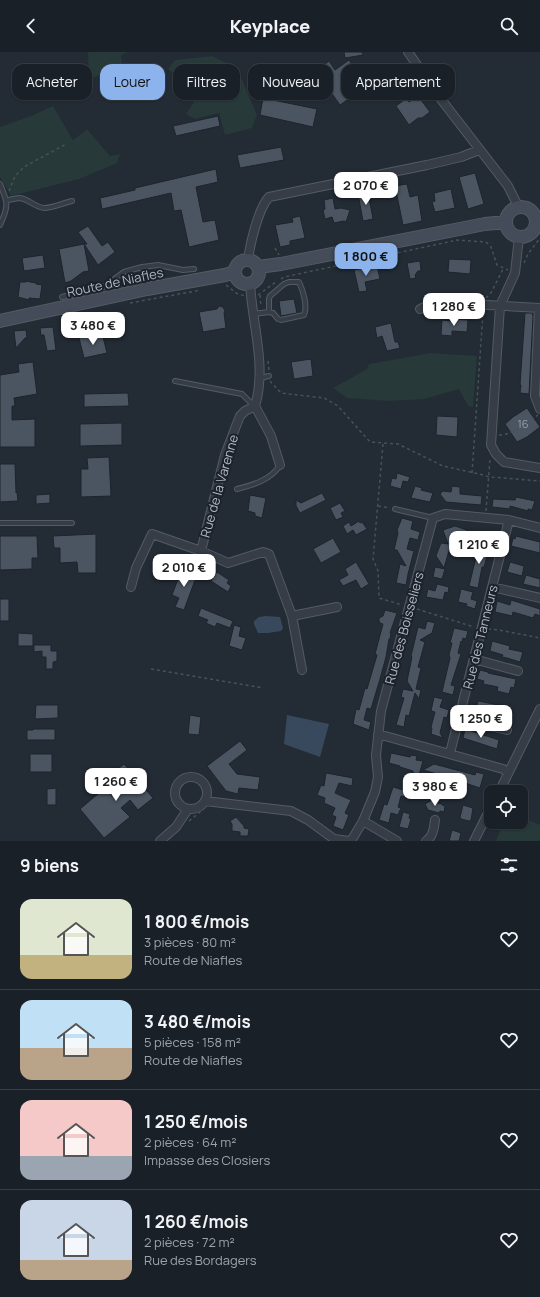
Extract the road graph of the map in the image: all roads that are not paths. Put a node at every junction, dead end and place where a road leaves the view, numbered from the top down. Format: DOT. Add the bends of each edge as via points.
graph roads {
  1 [pos="408,52"];
  2 [pos="479,150"];
  3 [pos="0,184"];
  4 [pos="7,200"];
  5 [pos="72,201"];
  6 [pos="519,208"];
  7 [pos="537,215"];
  8 [pos="506,222"];
  9 [pos="0,224"];
  10 [pos="520,237"];
  11 [pos="248,260"];
  12 [pos="142,267"];
  13 [pos="258,267"];
  14 [pos="194,269"];
  15 [pos="235,272"];
  16 [pos="250,283"];
  17 [pos="147,290"];
  18 [pos="62,297"];
  19 [pos="500,306"];
  20 [pos="540,308"];
  21 [pos="420,309"];
  22 [pos="269,312"];
  23 [pos="253,314"];
  24 [pos="0,320"];
  25 [pos="269,376"];
  26 [pos="260,378"];
  27 [pos="175,381"];
  28 [pos="254,406"];
  29 [pos="540,409"];
  30 [pos="280,465"];
  31 [pos="540,468"];
  32 [pos="237,489"];
  33 [pos="395,509"];
  34 [pos="433,518"];
  35 [pos="509,520"];
  36 [pos="0,523"];
  37 [pos="72,523"];
  38 [pos="540,528"];
  39 [pos="201,551"];
  40 [pos="131,587"];
  41 [pos="492,587"];
  42 [pos="540,598"];
  43 [pos="337,608"];
  44 [pos="292,616"];
  45 [pos="474,659"];
  46 [pos="302,670"];
  47 [pos="518,671"];
  48 [pos="540,709"];
  49 [pos="460,718"];
  50 [pos="507,730"];
  51 [pos="378,734"];
  52 [pos="450,753"];
  53 [pos="508,773"];
  54 [pos="502,785"];
  55 [pos="206,804"];
  56 [pos="188,809"];
  57 [pos="435,820"];
  58 [pos="363,821"];
  59 [pos="484,821"];
  60 [pos="160,841"];
  61 [pos="350,841"];
  62 [pos="397,841"];
  63 [pos="426,841"];
  64 [pos="474,841"];
  1 -- 2 [label="street"];
  2 -- 6 [label="street" via="508,186"];
  2 -- 11 [label="street" via="461,157 269,197 262,208"];
  3 -- 4 [label="lane"];
  4 -- 5 [label="lane" via="23,199 43,208"];
  4 -- 9 [label="lane"];
  6 -- 7 [label="street" via="528,209"];
  6 -- 8 [label="street" via="508,214"];
  7 -- 10 [label="street" via="533,231"];
  8 -- 10 [label="street" via="508,230"];
  8 -- 13 [label="street"];
  10 -- 19 [label="street" via="515,273"];
  11 -- 13 [label="street"];
  11 -- 15 [label="street" via="240,262"];
  12 -- 14 [label="lane" via="158,264 183,270"];
  12 -- 17 [label="lane"];
  12 -- 18 [label="lane" via="124,272 102,288"];
  13 -- 16 [label="street" via="258,277"];
  15 -- 16 [label="street" via="240,281"];
  15 -- 17 [label="street, Route de Niafles"];
  16 -- 23 [label="street"];
  17 -- 24 [label="street, Route de Niafles"];
  19 -- 20 [label="street"];
  19 -- 21 [label="street" via="435,302"];
  19 -- 31 [label="street" via="491,445 504,462"];
  20 -- 29 [label="street" via="535,396"];
  22 -- 22 [label="lane" via="282,320 304,315 306,310 299,282 284,284 270,296"];
  22 -- 23 [label="lane"];
  23 -- 26 [label="street"];
  25 -- 26 [label="lane"];
  26 -- 28 [label="street"];
  27 -- 28 [label="lane" via="242,394"];
  28 -- 30 [label="street" via="271,436"];
  28 -- 39 [label="street, Rue de la Varenne" via="240,416 233,433"];
  30 -- 32 [label="lane" via="268,478"];
  33 -- 34 [label="lane"];
  34 -- 35 [label="street" via="445,514"];
  34 -- 51 [label="street, Rue des Boisseliers" via="381,711"];
  35 -- 38 [label="street"];
  35 -- 41 [label="street, Rue des Tanneurs"];
  36 -- 37 [label="lane"];
  39 -- 40 [label="street" via="152,534 136,568"];
  39 -- 44 [label="street" via="228,563 263,552 269,554"];
  41 -- 42 [label="street"];
  41 -- 45 [label="street, Rue des Tanneurs"];
  43 -- 44 [label="street"];
  44 -- 46 [label="street"];
  45 -- 47 [label="street"];
  45 -- 49 [label="street, Rue des Tanneurs"];
  48 -- 53 [label="street"];
  49 -- 50 [label="street"];
  49 -- 52 [label="street, Rue des Tanneurs"];
  51 -- 52 [label="street"];
  51 -- 58 [label="street, Rue des Boisseliers" via="378,777 375,792"];
  52 -- 53 [label="street" via="503,769"];
  53 -- 54 [label="street"];
  55 -- 56 [label="street"];
  55 -- 56 [label="street" via="207,790 202,781 187,778 178,784 175,794 179,804"];
  55 -- 61 [label="street" via="291,811 334,839"];
  56 -- 60 [label="street" via="176,827"];
  57 -- 63 [label="street" via="433,832"];
  58 -- 61 [label="street, Rue des Boisseliers"];
  58 -- 62 [label="street"];
  59 -- 64 [label="street"];
}
